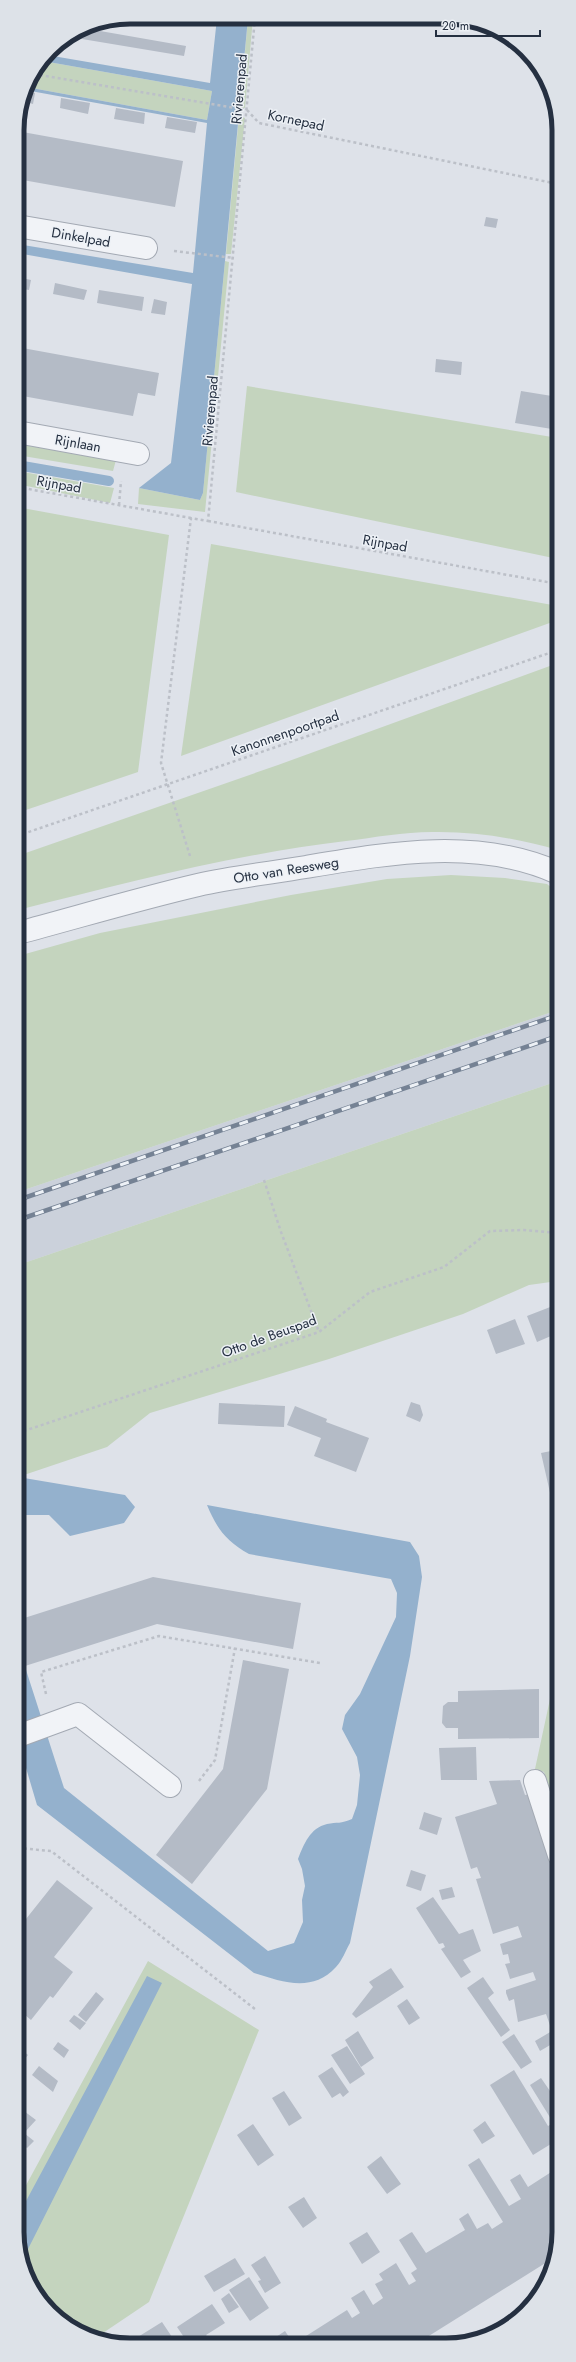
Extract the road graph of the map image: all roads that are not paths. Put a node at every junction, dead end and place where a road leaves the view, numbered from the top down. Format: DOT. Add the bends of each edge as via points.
graph roads {
  1 [pos="24,227"];
  2 [pos="146,248"];
  3 [pos="24,433"];
  4 [pos="138,454"];
  5 [pos="552,871"];
  6 [pos="24,931"];
  7 [pos="24,1734"];
  8 [pos="535,1781"];
  9 [pos="170,1786"];
  10 [pos="552,1833"];
  1 -- 2 [label="street, Dinkelpad"];
  3 -- 4 [label="street, Rijnlaan"];
  5 -- 6 [label="street, Otto van Reesweg" via="528,861 494,854 441,850 372,856 200,884"];
  7 -- 9 [label="street" via="78,1714"];
  8 -- 10 [label="street"];
}
